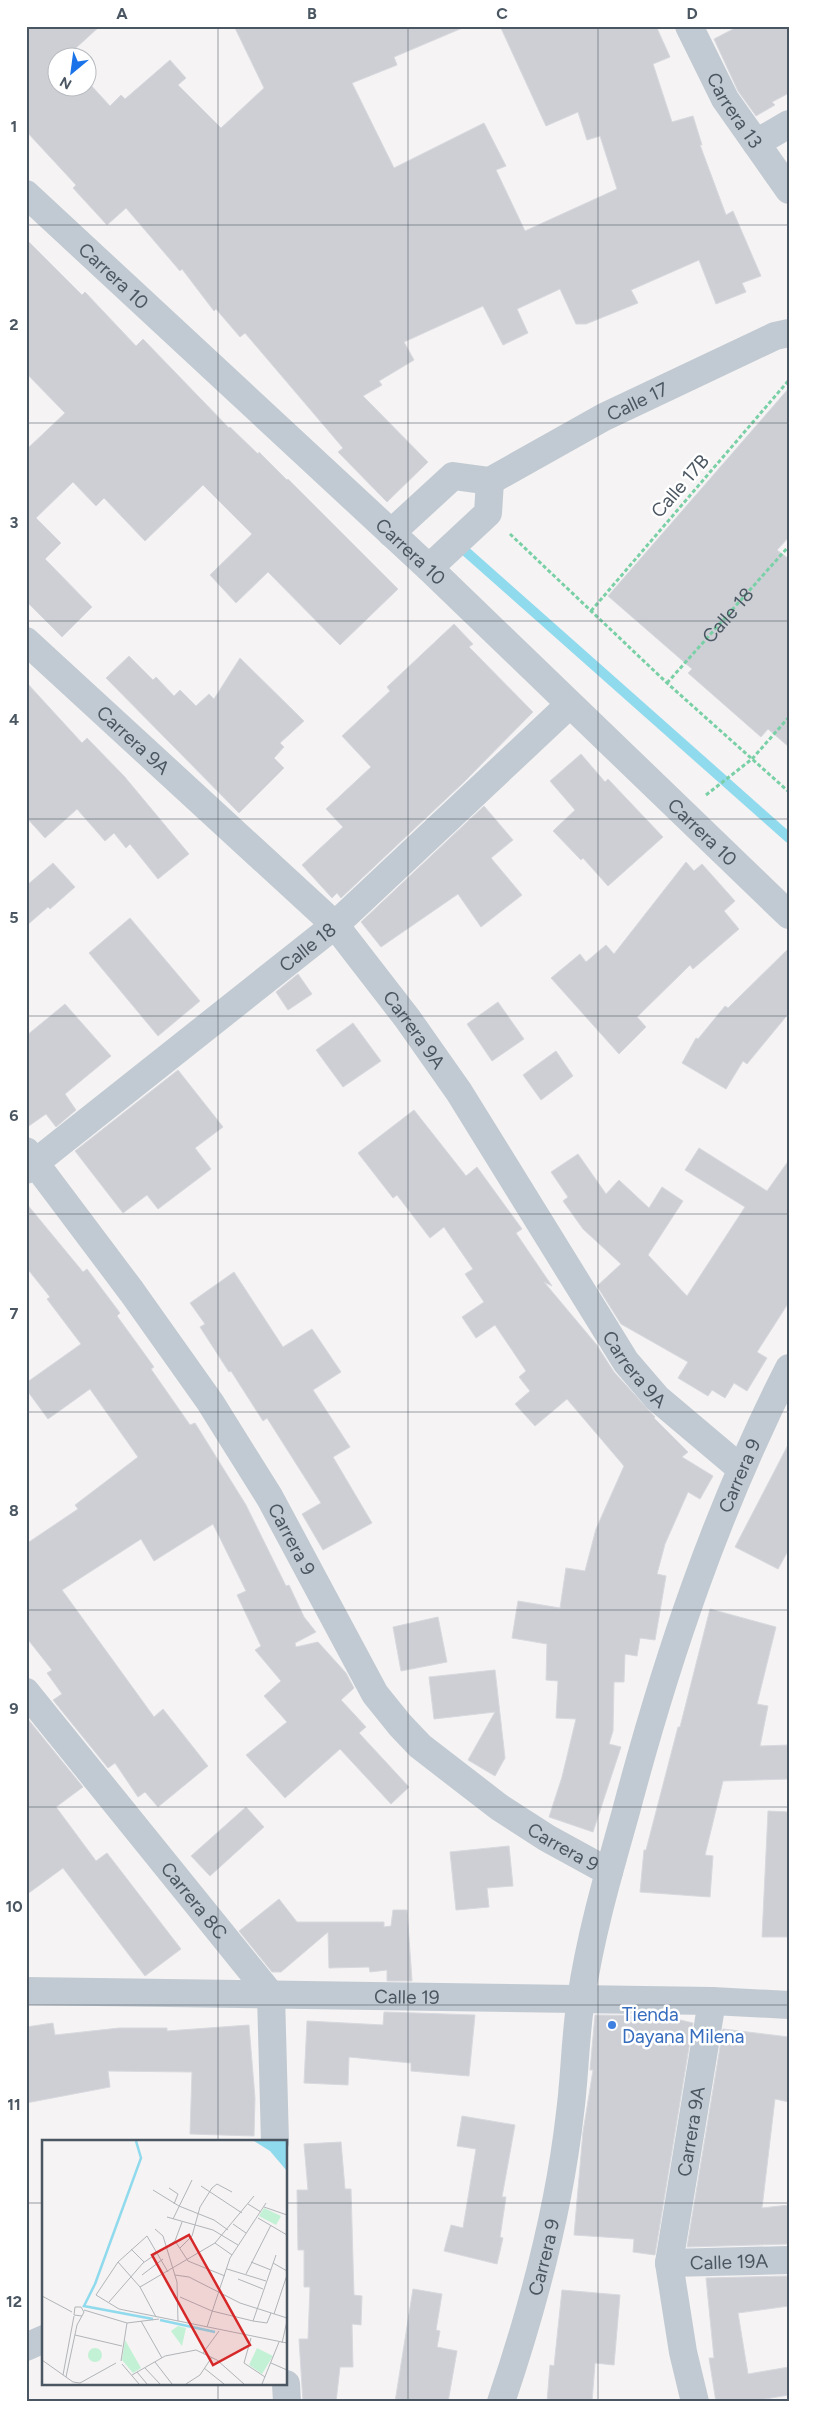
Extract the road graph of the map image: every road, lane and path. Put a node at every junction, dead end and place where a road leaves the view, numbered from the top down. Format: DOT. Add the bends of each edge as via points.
graph roads {
  1 [pos="689,26"];
  2 [pos="789,124"];
  3 [pos="756,143"];
  4 [pos="789,190"];
  5 [pos="26,194"];
  6 [pos="789,333"];
  7 [pos="789,380"];
  8 [pos="490,481"];
  9 [pos="488,512"];
  10 [pos="391,533"];
  11 [pos="789,546"];
  12 [pos="429,568"];
  13 [pos="591,610"];
  14 [pos="26,640"];
  15 [pos="667,683"];
  16 [pos="569,704"];
  17 [pos="789,717"];
  18 [pos="752,759"];
  19 [pos="714,789"];
  20 [pos="789,792"];
  21 [pos="789,915"];
  22 [pos="335,925"];
  23 [pos="29,1161"];
  24 [pos="789,1368"];
  25 [pos="740,1468"];
  26 [pos="26,1692"];
  27 [pos="609,1872"];
  28 [pos="26,1991"];
  29 [pos="271,1996"];
  30 [pos="581,1999"];
  31 [pos="712,2000"];
  32 [pos="789,2005"];
  33 [pos="275,2140"];
  34 [pos="789,2260"];
  35 [pos="669,2263"];
  36 [pos="42,2340"];
  37 [pos="26,2347"];
  38 [pos="286,2386"];
  39 [pos="287,2402"];
  40 [pos="500,2402"];
  41 [pos="695,2402"];
  1 -- 3 [label="street, Carrera 13" via="725,99"];
  2 -- 3 [label="street"];
  3 -- 4 [label="street, Carrera 13"];
  5 -- 10 [label="street, Carrera 10"];
  6 -- 8 [label="street, Calle 17" via="766,340 604,417"];
  7 -- 13 [label="path, Calle 17B"];
  8 -- 9 [label="street"];
  8 -- 10 [label="street" via="453,476"];
  9 -- 12 [label="street"];
  9 -- 13 [label="path"];
  10 -- 12 [label="street, Carrera 10"];
  11 -- 15 [label="path, Calle 18"];
  12 -- 16 [label="street, Carrera 10"];
  13 -- 15 [label="path"];
  14 -- 22 [label="street, Carrera 9A"];
  15 -- 18 [label="path"];
  16 -- 21 [label="street, Carrera 10"];
  16 -- 22 [label="street, Calle 18"];
  17 -- 18 [label="path"];
  18 -- 19 [label="path"];
  18 -- 20 [label="path"];
  22 -- 23 [label="street, Calle 18"];
  22 -- 25 [label="street, Carrera 9A" via="459,1092 626,1362 657,1398"];
  23 -- 27 [label="street, Carrera 9" via="132,1292 210,1402 270,1498 375,1694 400,1725 420,1746 499,1807"];
  24 -- 25 [label="street, Carrera 9"];
  25 -- 27 [label="street, Carrera 9" via="687,1606 645,1738"];
  26 -- 29 [label="street, Carrera 8C"];
  27 -- 30 [label="street, Carrera 9"];
  28 -- 29 [label="street, Calle 19"];
  29 -- 30 [label="street, Calle 19"];
  29 -- 33 [label="street"];
  30 -- 31 [label="street, Calle 19"];
  30 -- 40 [label="street, Carrera 9" via="570,2114 550,2228 522,2339"];
  31 -- 32 [label="street, Calle 19"];
  31 -- 35 [label="street, Carrera 9A"];
  34 -- 35 [label="street, Calle 19A"];
  35 -- 41 [label="street, Carrera 9A" via="683,2352"];
  36 -- 37 [label="street"];
  38 -- 39 [label="street"];
}
